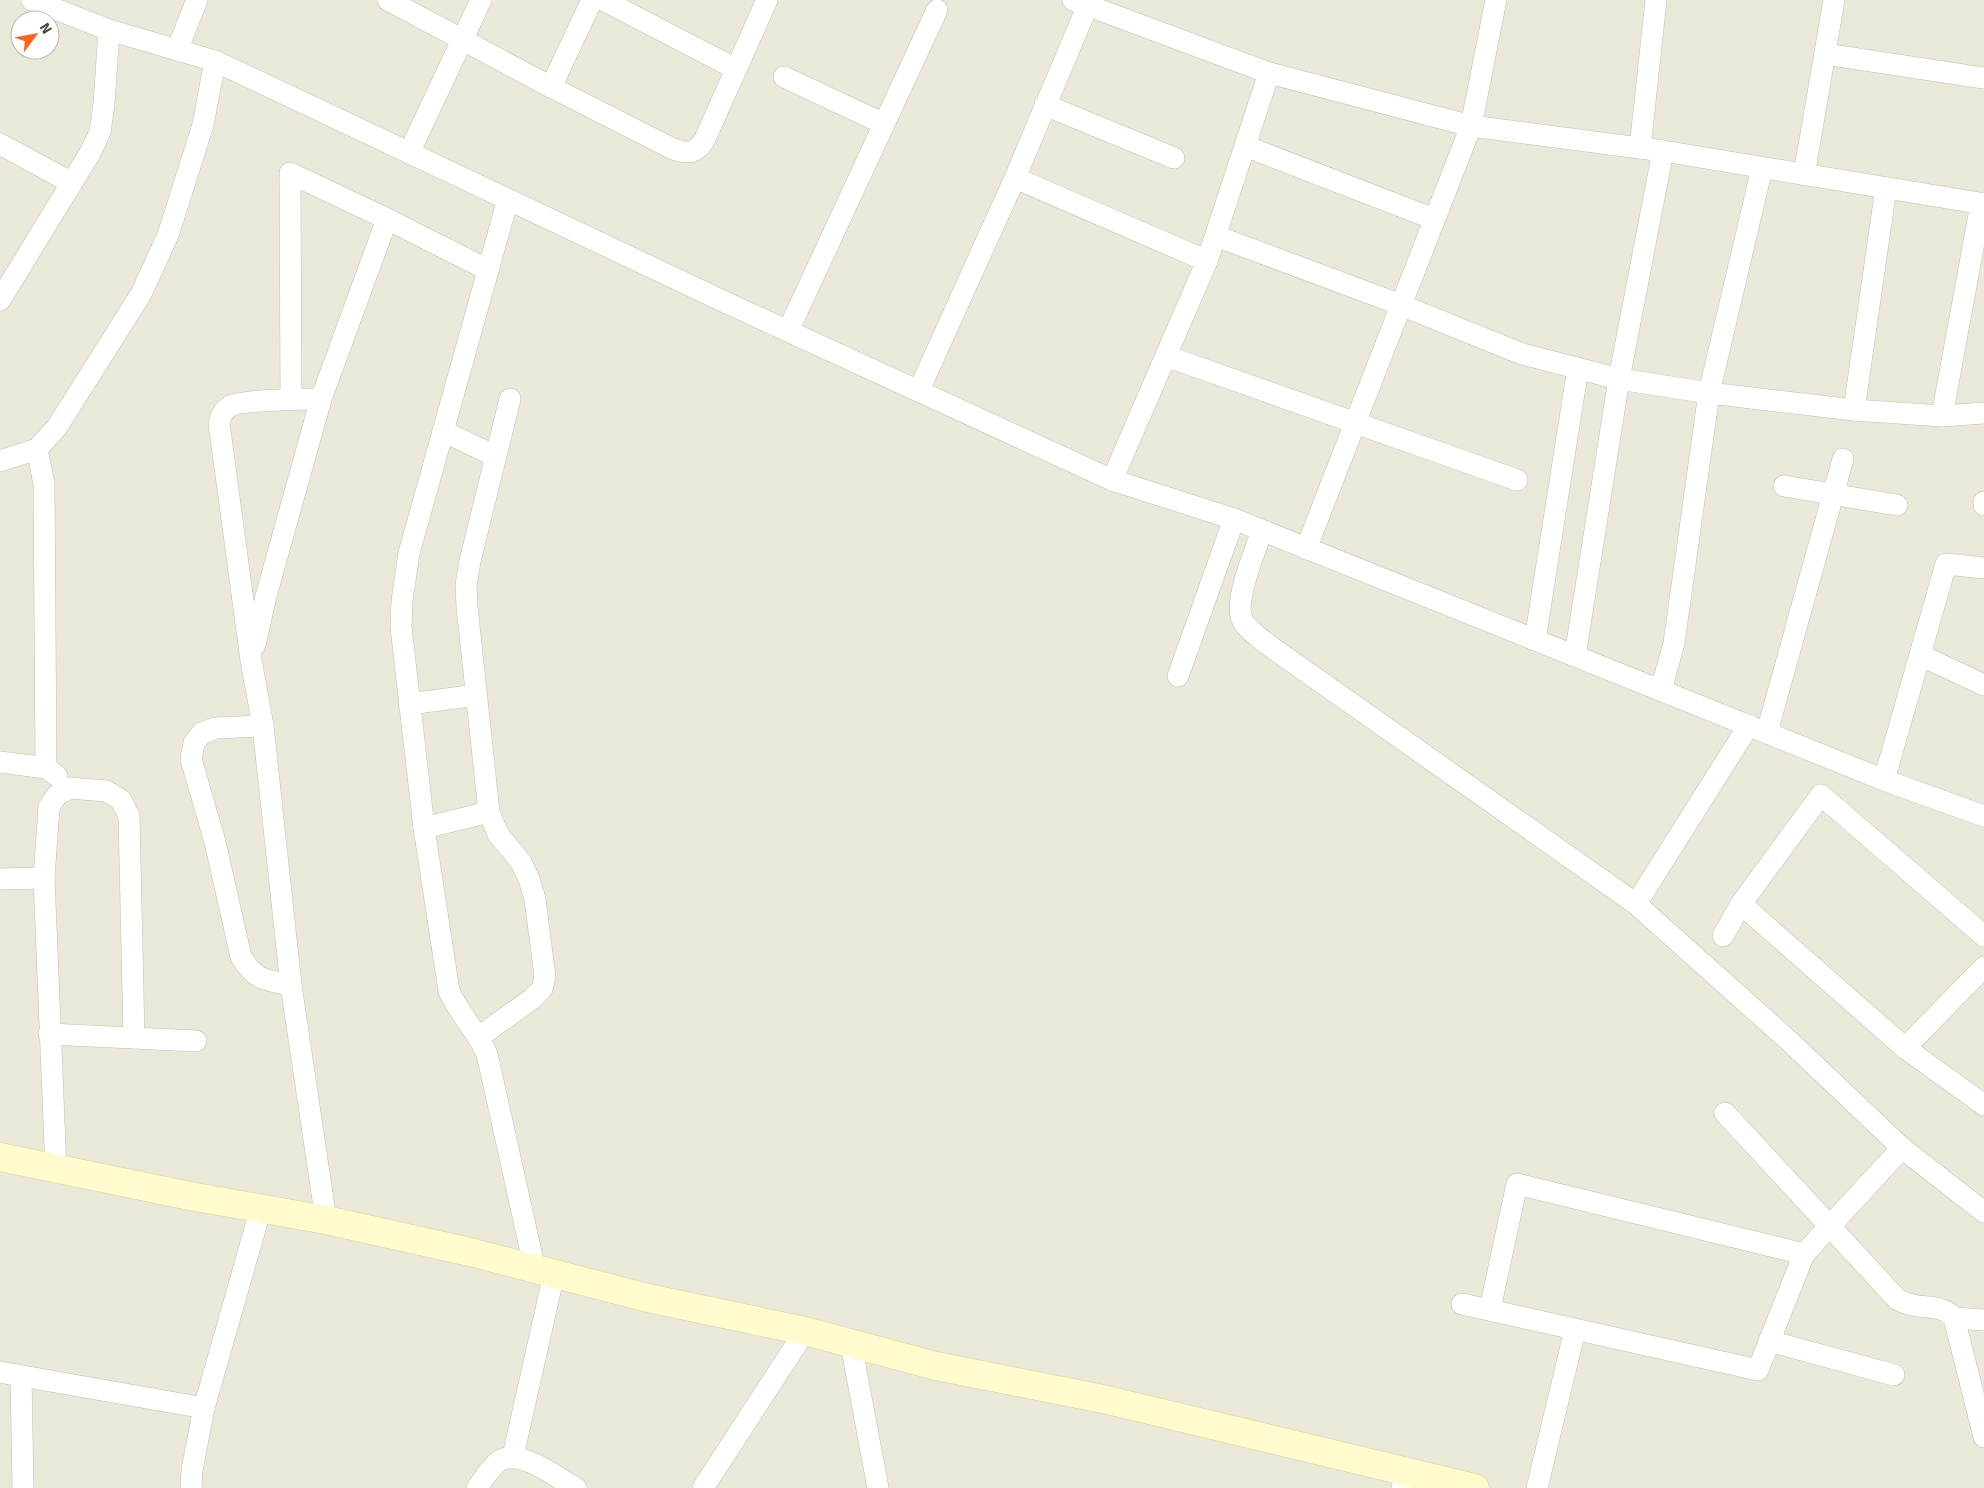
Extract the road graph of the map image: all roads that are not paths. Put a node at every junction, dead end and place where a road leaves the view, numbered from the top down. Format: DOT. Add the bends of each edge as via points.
graph roads {
  1 [pos="32,0"];
  2 [pos="197,0"];
  3 [pos="388,0"];
  4 [pos="481,0"];
  5 [pos="592,0"];
  6 [pos="603,0"];
  7 [pos="768,0"];
  8 [pos="1496,0"];
  9 [pos="1656,0"];
  10 [pos="1834,0"];
  11 [pos="1083,2"];
  12 [pos="937,10"];
  13 [pos="109,30"];
  14 [pos="463,38"];
  15 [pos="177,50"];
  16 [pos="1825,54"];
  17 [pos="215,61"];
  18 [pos="736,69"];
  19 [pos="1269,73"];
  20 [pos="784,77"];
  21 [pos="1984,78"];
  22 [pos="552,87"];
  23 [pos="1045,105"];
  24 [pos="884,124"];
  25 [pos="1471,126"];
  26 [pos="0,144"];
  27 [pos="1245,146"];
  28 [pos="1640,148"];
  29 [pos="1663,151"];
  30 [pos="409,153"];
  31 [pos="1174,158"];
  32 [pos="1762,168"];
  33 [pos="1804,175"];
  34 [pos="1015,178"];
  35 [pos="72,183"];
  36 [pos="1886,188"];
  37 [pos="508,199"];
  38 [pos="1982,204"];
  39 [pos="387,218"];
  40 [pos="1434,219"];
  41 [pos="1216,236"];
  42 [pos="1207,261"];
  43 [pos="488,270"];
  44 [pos="0,300"];
  45 [pos="1401,305"];
  46 [pos="788,331"];
  47 [pos="1166,356"];
  48 [pos="1578,368"];
  49 [pos="1620,379"];
  50 [pos="919,390"];
  51 [pos="1709,393"];
  52 [pos="291,399"];
  53 [pos="321,399"];
  54 [pos="510,399"];
  55 [pos="1854,410"];
  56 [pos="1984,413"];
  57 [pos="1942,416"];
  58 [pos="1354,424"];
  59 [pos="442,432"];
  60 [pos="37,449"];
  61 [pos="496,456"];
  62 [pos="1843,459"];
  63 [pos="0,460"];
  64 [pos="1112,480"];
  65 [pos="1517,480"];
  66 [pos="1784,486"];
  67 [pos="1833,494"];
  68 [pos="1897,506"];
  69 [pos="1234,519"];
  70 [pos="1262,531"];
  71 [pos="1306,549"];
  72 [pos="1984,568"];
  73 [pos="1535,640"];
  74 [pos="1920,655"];
  75 [pos="1575,656"];
  76 [pos="251,660"];
  77 [pos="1178,676"];
  78 [pos="1984,685"];
  79 [pos="1661,690"];
  80 [pos="477,695"];
  81 [pos="409,704"];
  82 [pos="263,726"];
  83 [pos="1758,728"];
  84 [pos="0,762"];
  85 [pos="46,768"];
  86 [pos="1884,780"];
  87 [pos="70,788"];
  88 [pos="489,812"];
  89 [pos="1984,816"];
  90 [pos="424,828"];
  91 [pos="44,878"];
  92 [pos="0,879"];
  93 [pos="1636,904"];
  94 [pos="1741,904"];
  95 [pos="1723,936"];
  96 [pos="1984,936"];
  97 [pos="1984,967"];
  98 [pos="291,985"];
  99 [pos="49,1034"];
  100 [pos="480,1036"];
  101 [pos="134,1037"];
  102 [pos="196,1041"];
  103 [pos="1905,1048"];
  104 [pos="1984,1105"];
  105 [pos="1725,1113"];
  106 [pos="1902,1148"];
  107 [pos="0,1157"];
  108 [pos="56,1170"];
  109 [pos="260,1208"];
  110 [pos="1984,1212"];
  111 [pos="326,1220"];
  112 [pos="1831,1225"];
  113 [pos="1804,1254"];
  114 [pos="545,1272"];
  115 [pos="1462,1304"];
  116 [pos="1490,1309"];
  117 [pos="1954,1318"];
  118 [pos="1984,1320"];
  119 [pos="805,1330"];
  120 [pos="1575,1330"];
  121 [pos="1769,1341"];
  122 [pos="851,1344"];
  123 [pos="0,1372"];
  124 [pos="1894,1375"];
  125 [pos="21,1378"];
  126 [pos="1978,1387"];
  127 [pos="204,1408"];
  128 [pos="1984,1436"];
  129 [pos="513,1456"];
  130 [pos="1404,1480"];
  131 [pos="23,1488"];
  132 [pos="191,1488"];
  133 [pos="477,1488"];
  134 [pos="576,1488"];
  135 [pos="703,1488"];
  136 [pos="878,1488"];
  137 [pos="1476,1488"];
  138 [pos="1537,1488"];
  1 -- 13 [label="street"];
  2 -- 15 [label="street"];
  3 -- 14 [label="street"];
  4 -- 14 [label="street"];
  5 -- 22 [label="street"];
  6 -- 18 [label="street"];
  7 -- 18 [label="street"];
  8 -- 25 [label="street"];
  9 -- 28 [label="street"];
  10 -- 16 [label="street"];
  11 -- 19 [label="street"];
  11 -- 23 [label="street"];
  12 -- 24 [label="street"];
  13 -- 15 [label="street"];
  13 -- 35 [label="street" via="100,132"];
  14 -- 22 [label="street"];
  14 -- 30 [label="street"];
  15 -- 17 [label="street"];
  16 -- 21 [label="street"];
  16 -- 33 [label="street"];
  17 -- 30 [label="street"];
  17 -- 60 [label="street" via="203,125 168,235 156,262 141,294 57,427"];
  18 -- 22 [label="street" via="704,141 696,151 688,154"];
  19 -- 25 [label="street"];
  19 -- 27 [label="street"];
  20 -- 24 [label="street"];
  23 -- 31 [label="street"];
  23 -- 34 [label="street"];
  24 -- 46 [label="street"];
  25 -- 28 [label="street"];
  25 -- 40 [label="street"];
  26 -- 35 [label="street"];
  27 -- 40 [label="street"];
  27 -- 41 [label="street"];
  28 -- 29 [label="street"];
  29 -- 32 [label="street"];
  29 -- 49 [label="street"];
  30 -- 37 [label="street"];
  32 -- 33 [label="street"];
  32 -- 51 [label="street"];
  33 -- 36 [label="street"];
  34 -- 42 [label="street"];
  34 -- 50 [label="street"];
  35 -- 44 [label="street"];
  36 -- 38 [label="street"];
  36 -- 55 [label="street"];
  37 -- 43 [label="street"];
  37 -- 46 [label="street"];
  38 -- 57 [label="street"];
  39 -- 43 [label="street"];
  39 -- 52 [label="street" via="290,173"];
  39 -- 53 [label="street"];
  40 -- 45 [label="street"];
  41 -- 42 [label="street"];
  41 -- 45 [label="street"];
  42 -- 47 [label="street"];
  43 -- 59 [label="street"];
  45 -- 48 [label="street" via="1522,354"];
  45 -- 58 [label="street"];
  46 -- 50 [label="street"];
  47 -- 58 [label="street"];
  47 -- 64 [label="street"];
  48 -- 49 [label="street"];
  48 -- 73 [label="street"];
  49 -- 51 [label="street"];
  49 -- 75 [label="street"];
  50 -- 64 [label="street"];
  51 -- 55 [label="street"];
  51 -- 79 [label="street" via="1674,644"];
  52 -- 53 [label="street"];
  52 -- 76 [label="street" via="231,405 222,412 220,423"];
  53 -- 76 [label="street"];
  54 -- 61 [label="street"];
  55 -- 57 [label="street"];
  56 -- 57 [label="street"];
  58 -- 65 [label="street"];
  58 -- 71 [label="street"];
  59 -- 61 [label="street"];
  59 -- 81 [label="street" via="404,577 401,627"];
  60 -- 63 [label="street"];
  60 -- 85 [label="street" via="44,484"];
  61 -- 80 [label="street" via="466,585"];
  62 -- 67 [label="street"];
  64 -- 69 [label="street"];
  66 -- 67 [label="street"];
  67 -- 68 [label="street"];
  67 -- 83 [label="street"];
  69 -- 70 [label="street"];
  69 -- 77 [label="street"];
  70 -- 71 [label="street"];
  70 -- 93 [label="street" via="1246,579 1240,611 1242,620 1252,631"];
  71 -- 73 [label="street"];
  72 -- 74 [label="street" via="1946,564"];
  73 -- 75 [label="street"];
  74 -- 78 [label="street"];
  74 -- 86 [label="street"];
  75 -- 79 [label="street"];
  76 -- 82 [label="street"];
  79 -- 83 [label="street"];
  80 -- 81 [label="street"];
  80 -- 88 [label="street"];
  81 -- 90 [label="street"];
  82 -- 98 [label="street"];
  82 -- 98 [label="street" via="216,728 202,733 194,743 190,759 215,842 241,957 260,979"];
  83 -- 86 [label="street"];
  83 -- 93 [label="street"];
  84 -- 85 [label="street"];
  85 -- 87 [label="street"];
  86 -- 89 [label="street"];
  87 -- 91 [label="street" via="57,795 49,807"];
  87 -- 101 [label="street" via="106,791 120,800 129,816"];
  88 -- 90 [label="street"];
  88 -- 100 [label="street" via="498,834 521,862 529,879 535,899 545,978 542,990 532,999"];
  90 -- 100 [label="street" via="449,991 457,1009"];
  91 -- 92 [label="street"];
  91 -- 99 [label="street"];
  93 -- 106 [label="street" via="1787,1039"];
  94 -- 95 [label="street"];
  94 -- 96 [label="street" via="1821,795"];
  94 -- 103 [label="street"];
  97 -- 103 [label="street"];
  98 -- 111 [label="street"];
  99 -- 101 [label="street"];
  99 -- 108 [label="street"];
  100 -- 114 [label="street"];
  101 -- 102 [label="street"];
  103 -- 104 [label="street"];
  105 -- 112 [label="street"];
  106 -- 110 [label="street"];
  106 -- 112 [label="street"];
  107 -- 108 [label="street"];
  108 -- 109 [label="street"];
  109 -- 111 [label="street"];
  109 -- 127 [label="street"];
  111 -- 114 [label="street"];
  112 -- 113 [label="street"];
  112 -- 117 [label="street" via="1906,1305 1945,1310"];
  113 -- 116 [label="street" via="1517,1184"];
  113 -- 121 [label="street"];
  114 -- 119 [label="street" via="648,1298"];
  114 -- 129 [label="street"];
  115 -- 116 [label="street"];
  116 -- 120 [label="street"];
  117 -- 118 [label="street"];
  117 -- 126 [label="street"];
  119 -- 122 [label="street"];
  119 -- 135 [label="street"];
  120 -- 121 [label="street" via="1758,1370"];
  120 -- 138 [label="street"];
  121 -- 124 [label="street"];
  122 -- 130 [label="street" via="936,1366 1104,1399"];
  122 -- 136 [label="street"];
  123 -- 125 [label="street"];
  125 -- 127 [label="street"];
  125 -- 131 [label="street"];
  126 -- 128 [label="street"];
  127 -- 132 [label="street"];
  129 -- 133 [label="street" via="500,1461"];
  129 -- 134 [label="street"];
  130 -- 137 [label="street"];
}
